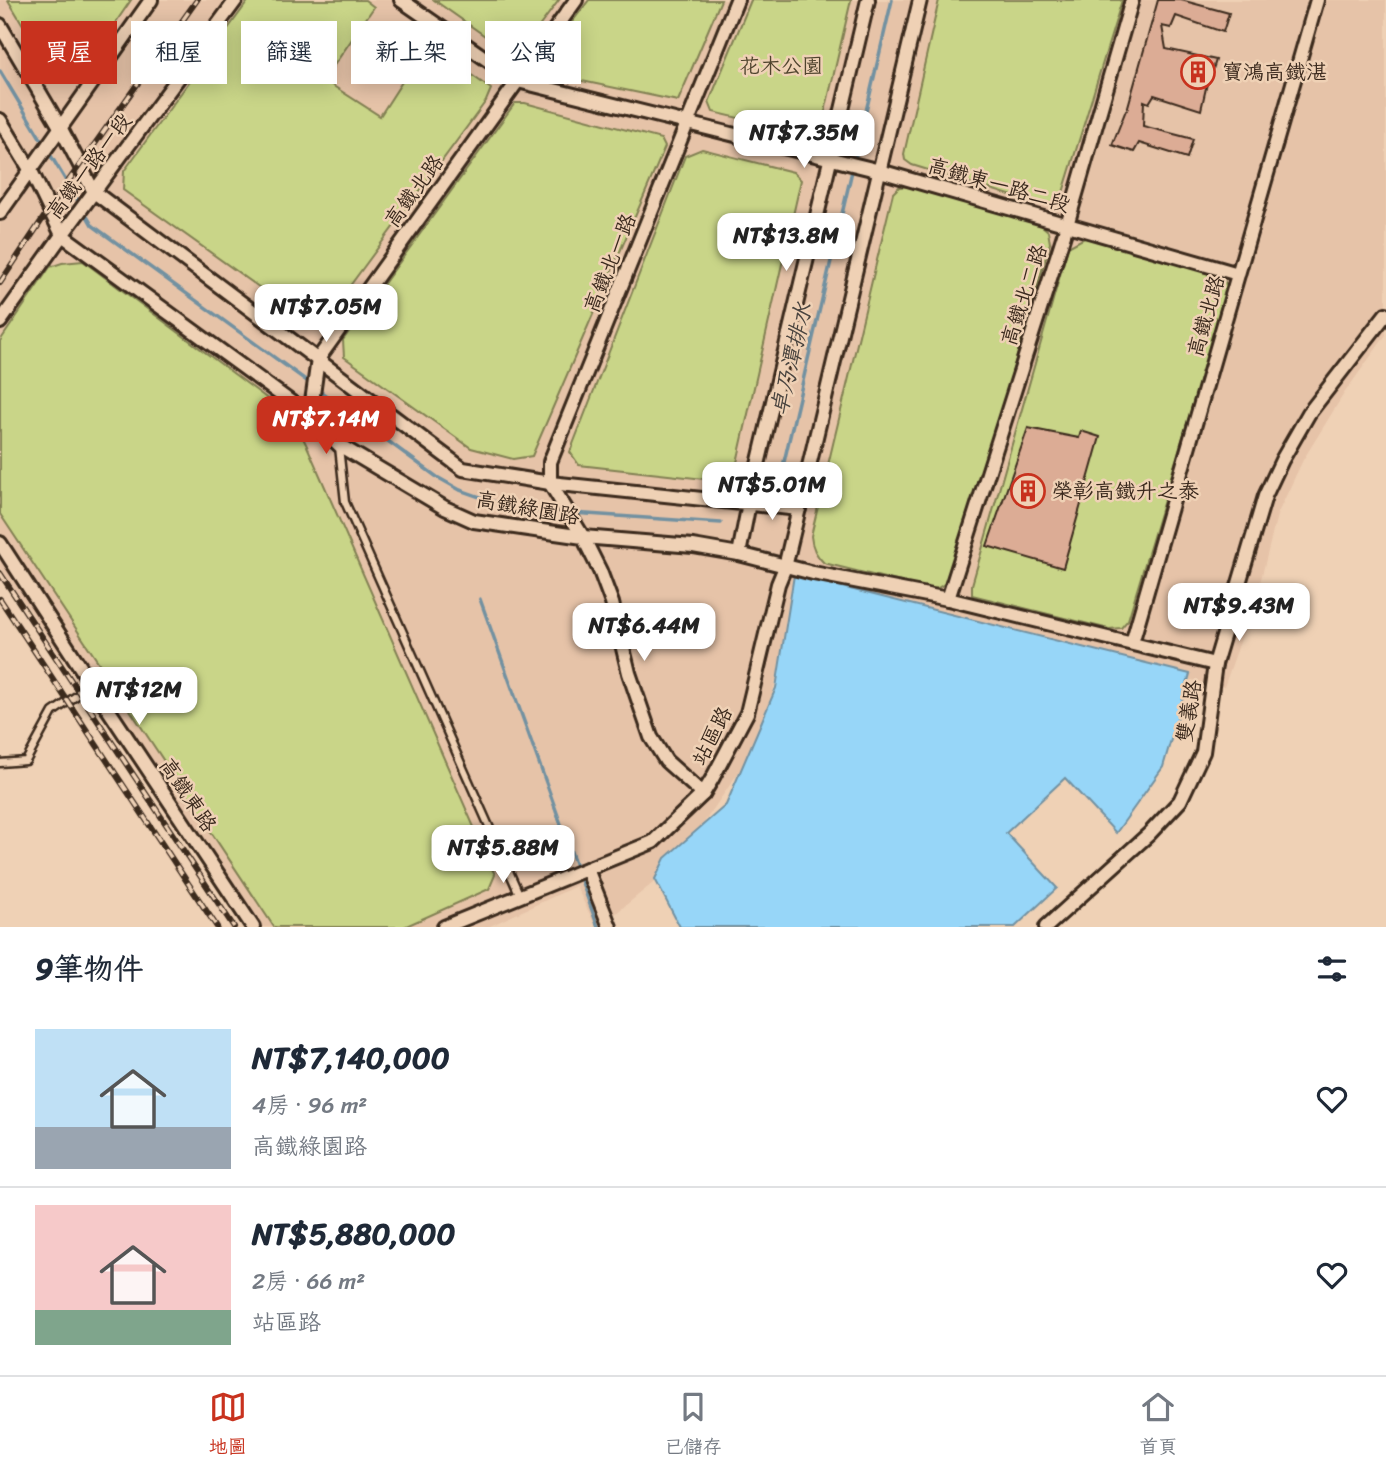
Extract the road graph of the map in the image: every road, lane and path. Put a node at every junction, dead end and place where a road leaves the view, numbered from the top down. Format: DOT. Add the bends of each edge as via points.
graph roads {
  1 [pos="151,0"];
  2 [pos="236,0"];
  3 [pos="401,0"];
  4 [pos="576,0"];
  5 [pos="737,0"];
  6 [pos="868,0"];
  7 [pos="920,0"];
  8 [pos="1132,0"];
  9 [pos="1317,0"];
  10 [pos="561,21"];
  11 [pos="0,25"];
  12 [pos="485,57"];
  13 [pos="515,84"];
  14 [pos="533,84"];
  15 [pos="0,120"];
  16 [pos="688,124"];
  17 [pos="60,127"];
  18 [pos="831,159"];
  19 [pos="31,171"];
  20 [pos="880,171"];
  21 [pos="94,192"];
  22 [pos="0,213"];
  23 [pos="1067,225"];
  24 [pos="62,235"];
  25 [pos="1238,274"];
  26 [pos="1386,314"];
  27 [pos="0,323"];
  28 [pos="318,359"];
  29 [pos="310,416"];
  30 [pos="339,445"];
  31 [pos="550,483"];
  32 [pos="749,503"];
  33 [pos="799,509"];
  34 [pos="583,537"];
  35 [pos="0,543"];
  36 [pos="738,554"];
  37 [pos="785,567"];
  38 [pos="948,599"];
  39 [pos="1132,643"];
  40 [pos="1215,664"];
  41 [pos="92,685"];
  42 [pos="0,763"];
  43 [pos="703,794"];
  44 [pos="581,871"];
  45 [pos="520,896"];
  46 [pos="253,927"];
  47 [pos="444,927"];
  48 [pos="610,927"];
  49 [pos="1046,927"];
  1 -- 17 [label="street"];
  2 -- 21 [label="street, 高鐵一路一段"];
  3 -- 12 [label="street, 高鐵東一路二段"];
  4 -- 10 [label="street, 高鐵北路"];
  5 -- 16 [label="street, 高鐵北一路"];
  6 -- 18 [label="street"];
  7 -- 20 [label="street, 站區路"];
  8 -- 23 [label="street, 高鐵北二路"];
  9 -- 25 [label="street, 高鐵北路"];
  11 -- 17 [label="street, 高鐵綠園路"];
  13 -- 28 [label="street, 高鐵北路"];
  14 -- 16 [label="street, 高鐵東一路二段"];
  15 -- 19 [label="street, 高鐵綠園路"];
  16 -- 18 [label="street, 高鐵東一路二段"];
  16 -- 31 [label="street, 高鐵北一路" via="550,462"];
  17 -- 19 [label="street"];
  17 -- 21 [label="street, 高鐵綠園路"];
  18 -- 20 [label="street, 高鐵東一路二段"];
  18 -- 32 [label="street"];
  19 -- 22 [label="street"];
  19 -- 24 [label="street, 高鐵綠園路"];
  20 -- 23 [label="street, 高鐵東一路二段"];
  20 -- 33 [label="street, 站區路"];
  21 -- 24 [label="street, 高鐵一路一段"];
  21 -- 28 [label="street, 高鐵綠園路"];
  23 -- 25 [label="street, 高鐵東一路二段"];
  23 -- 38 [label="street, 高鐵北二路"];
  24 -- 27 [label="street, 高鐵一路一段"];
  24 -- 29 [label="street, 高鐵綠園路"];
  25 -- 39 [label="street, 高鐵北路"];
  26 -- 40 [label="street, 雙義路" via="1309,413 1270,484"];
  28 -- 29 [label="street, 高鐵北路"];
  28 -- 31 [label="street, 高鐵綠園路" via="463,469"];
  29 -- 30 [label="street, 高鐵綠園路"];
  30 -- 34 [label="street, 高鐵綠園路" via="474,521"];
  30 -- 45 [label="lane" via="345,502"];
  31 -- 32 [label="street, 高鐵綠園路"];
  31 -- 34 [label="street"];
  32 -- 33 [label="street, 高鐵綠園路"];
  32 -- 36 [label="street"];
  33 -- 37 [label="street, 站區路"];
  34 -- 36 [label="street, 高鐵綠園路"];
  34 -- 43 [label="street" via="612,603 651,737 666,761"];
  35 -- 41 [label="street, 高鐵東路"];
  36 -- 37 [label="street, 高鐵綠園路"];
  37 -- 38 [label="street, 高鐵綠園路"];
  37 -- 43 [label="street, 站區路" via="747,713"];
  38 -- 39 [label="street, 高鐵綠園路"];
  39 -- 40 [label="street, 高鐵綠園路"];
  40 -- 49 [label="street, 雙義路" via="1203,752 1180,801"];
  41 -- 42 [label="lane" via="53,712 26,761"];
  41 -- 46 [label="street, 高鐵東路"];
  43 -- 44 [label="street, 站區路" via="653,842"];
  44 -- 45 [label="street, 站區路"];
  44 -- 48 [label="street"];
  45 -- 47 [label="street, 站區路"];
}
